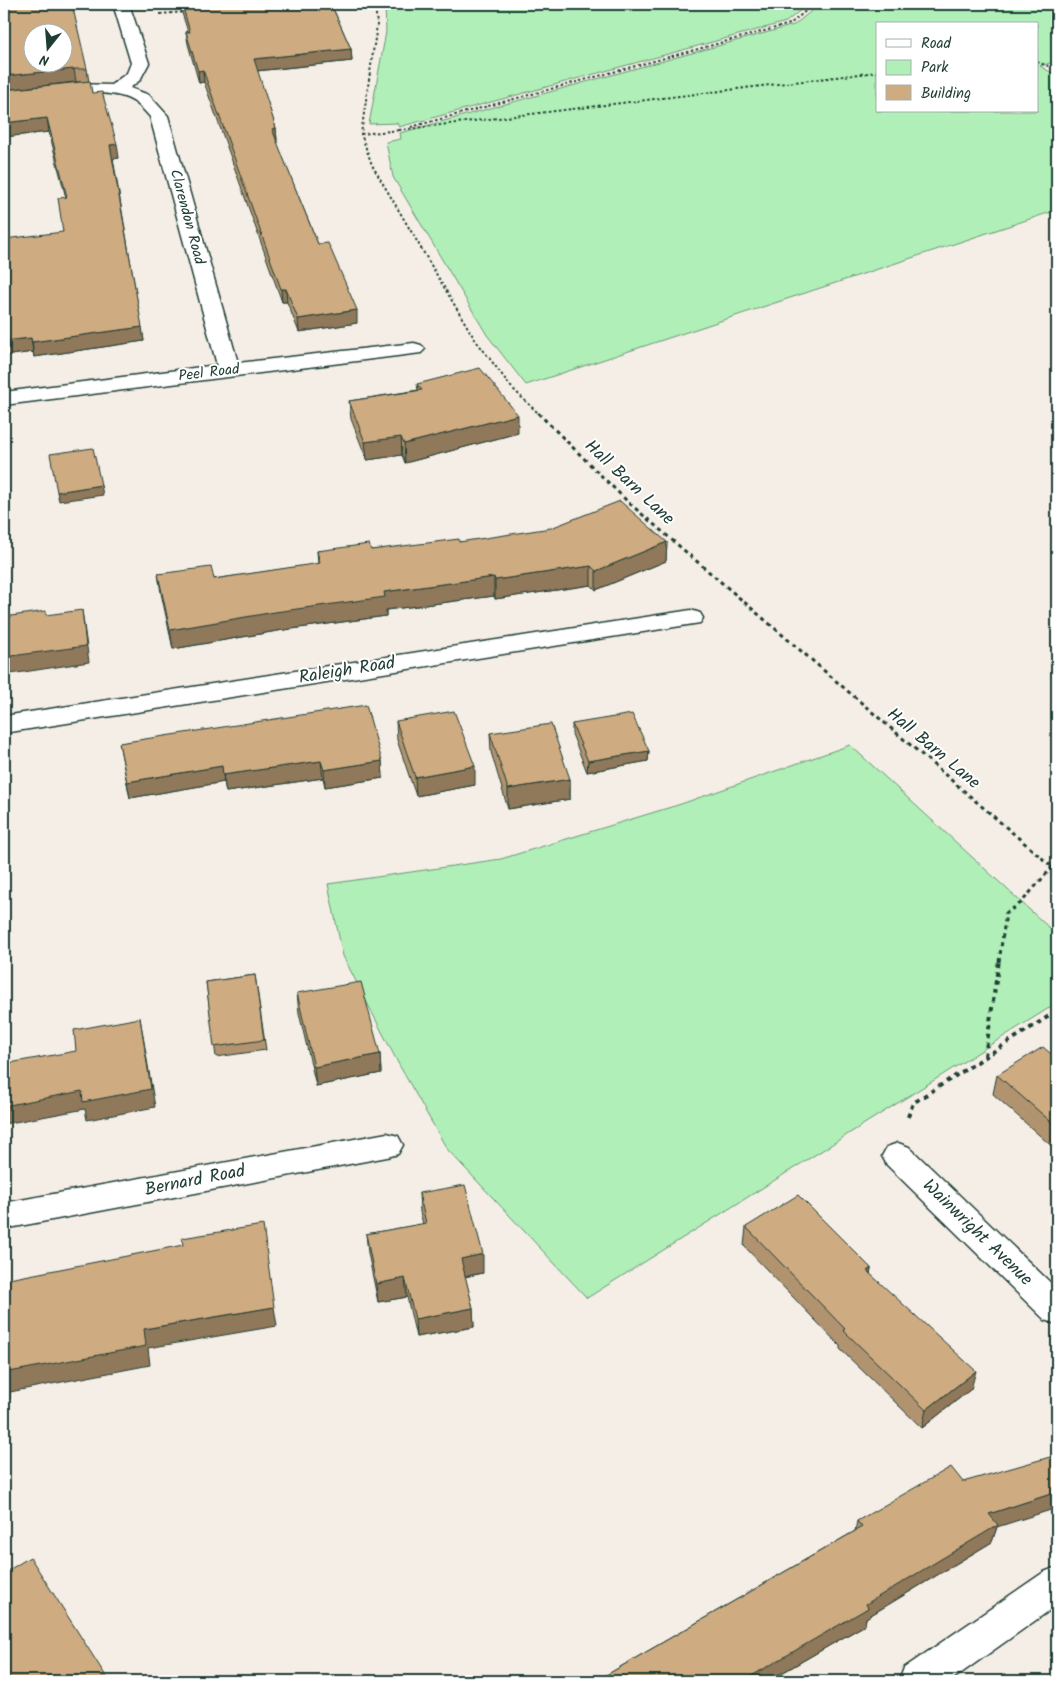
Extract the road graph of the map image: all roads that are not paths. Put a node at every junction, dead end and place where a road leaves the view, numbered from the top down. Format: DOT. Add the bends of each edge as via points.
graph roads {
  1 [pos="124,10"];
  2 [pos="115,90"];
  3 [pos="4,97"];
  4 [pos="414,349"];
  5 [pos="229,370"];
  6 [pos="4,399"];
  7 [pos="691,618"];
  8 [pos="4,725"];
  9 [pos="387,1145"];
  10 [pos="898,1156"];
  11 [pos="4,1216"];
  12 [pos="1057,1310"];
  13 [pos="1057,1584"];
  14 [pos="918,1681"];
  1 -- 2 [label="street" via="140,63 134,76"];
  2 -- 3 [label="street, Clarendon Road" via="79,89"];
  2 -- 5 [label="street, Clarendon Road" via="142,98 159,116"];
  4 -- 5 [label="street, Peel Road"];
  5 -- 6 [label="street, Peel Road"];
  7 -- 8 [label="street, Raleigh Road"];
  9 -- 11 [label="street, Bernard Road"];
  10 -- 12 [label="street, Wainwright Avenue"];
  13 -- 14 [label="street"];
}
